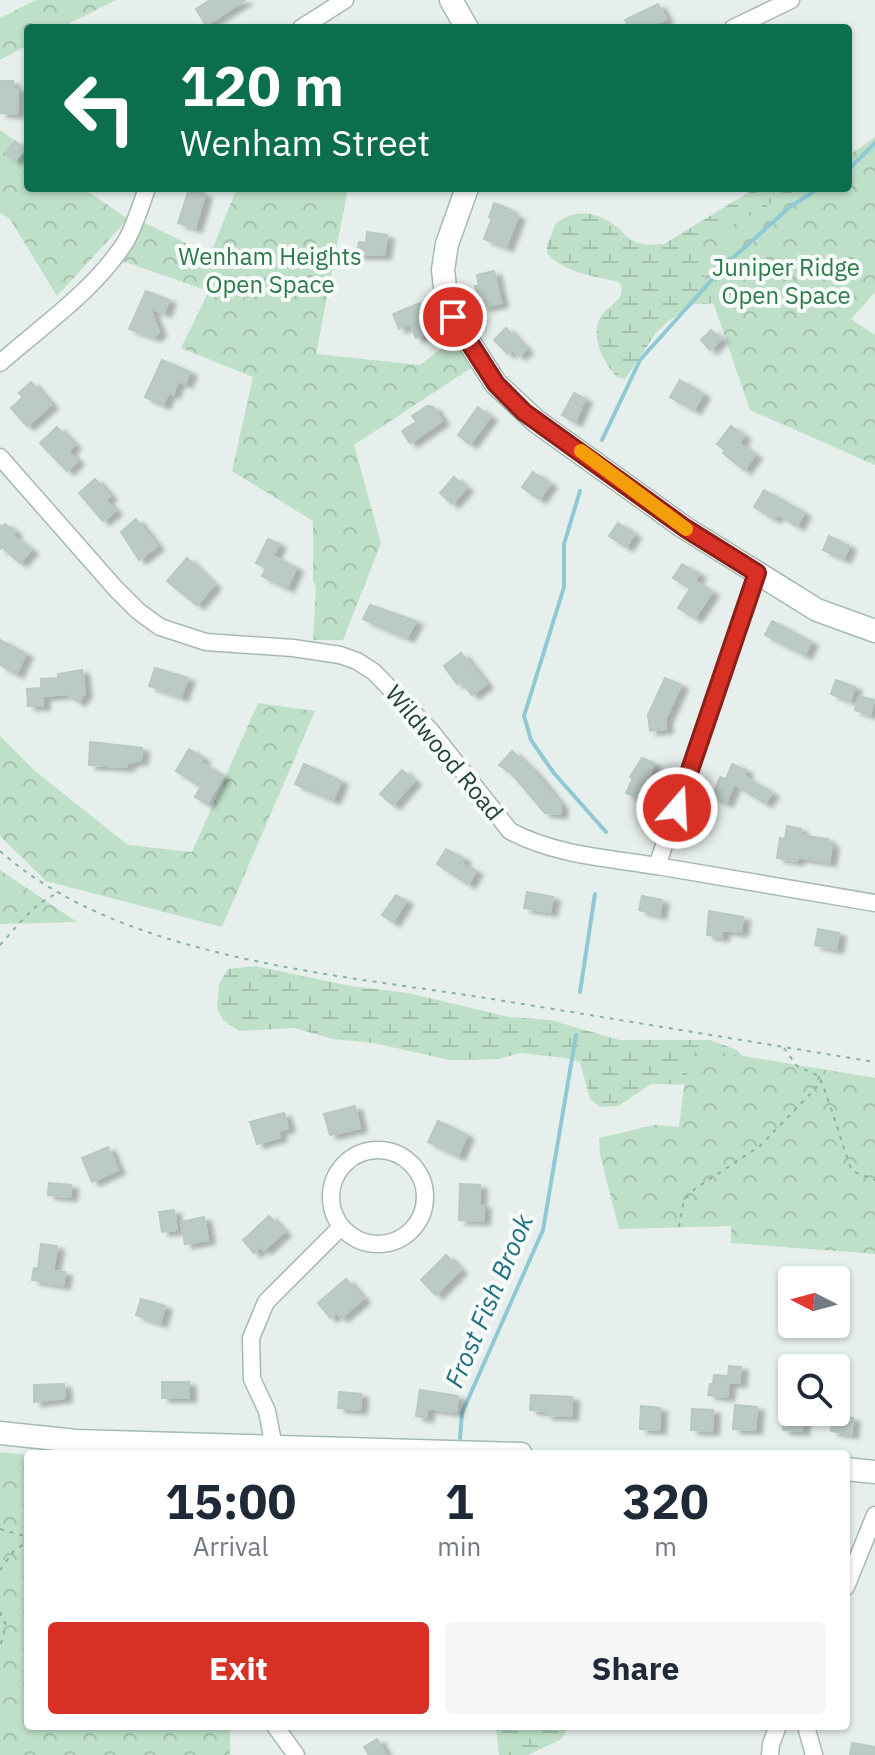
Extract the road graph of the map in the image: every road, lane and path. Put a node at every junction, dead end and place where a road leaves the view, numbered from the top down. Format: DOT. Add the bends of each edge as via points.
graph roads {
  1 [pos="345,0"];
  2 [pos="451,0"];
  3 [pos="791,0"];
  4 [pos="307,24"];
  5 [pos="465,24"];
  6 [pos="741,24"];
  7 [pos="145,192"];
  8 [pos="466,192"];
  9 [pos="0,363"];
  10 [pos="0,457"];
  11 [pos="757,573"];
  12 [pos="875,631"];
  13 [pos="0,851"];
  14 [pos="657,866"];
  15 [pos="63,893"];
  16 [pos="875,903"];
  17 [pos="0,945"];
  18 [pos="783,1047"];
  19 [pos="875,1062"];
  20 [pos="819,1076"];
  21 [pos="875,1180"];
  22 [pos="341,1227"];
  23 [pos="679,1227"];
  24 [pos="0,1433"];
  25 [pos="274,1447"];
  26 [pos="380,1450"];
  27 [pos="850,1469"];
  28 [pos="875,1472"];
  29 [pos="875,1515"];
  30 [pos="0,1529"];
  31 [pos="24,1538"];
  32 [pos="24,1542"];
  33 [pos="0,1570"];
  34 [pos="850,1577"];
  35 [pos="0,1612"];
  36 [pos="0,1647"];
  37 [pos="278,1730"];
  38 [pos="776,1730"];
  39 [pos="807,1730"];
  40 [pos="296,1755"];
  41 [pos="770,1755"];
  42 [pos="814,1755"];
  1 -- 4 [label="street"];
  2 -- 5 [label="main road"];
  3 -- 6 [label="street"];
  7 -- 9 [label="street" via="115,257"];
  8 -- 11 [label="main road" via="447,244 446,296 453,317 496,384 536,421"];
  10 -- 14 [label="street, Wildwood Road" via="116,589 160,627 206,642 293,648 357,661 397,693 510,831 558,850"];
  11 -- 12 [label="main road" via="817,610"];
  11 -- 14 [label="street"];
  13 -- 15 [label="path" via="24,872"];
  14 -- 16 [label="street, Wildwood Road"];
  15 -- 17 [label="path" via="36,908"];
  15 -- 18 [label="path" via="116,922 240,959"];
  18 -- 19 [label="path"];
  18 -- 20 [label="path" via="797,1066"];
  20 -- 21 [label="path" via="852,1171"];
  20 -- 23 [label="path" via="816,1088 760,1146 684,1200"];
  22 -- 22 [label="street" via="376,1244 413,1229 424,1191 412,1165 384,1150 353,1156 333,1181 333,1213"];
  22 -- 25 [label="street" via="266,1302 251,1338 252,1379 267,1411"];
  24 -- 25 [label="main road" via="76,1441"];
  25 -- 26 [label="main road"];
  27 -- 28 [label="main road"];
  29 -- 34 [label="street"];
  30 -- 31 [label="path"];
  32 -- 33 [label="path"];
  35 -- 36 [label="path" via="6,1625"];
  37 -- 40 [label="street"];
  38 -- 41 [label="street"];
  39 -- 42 [label="street"];
}
